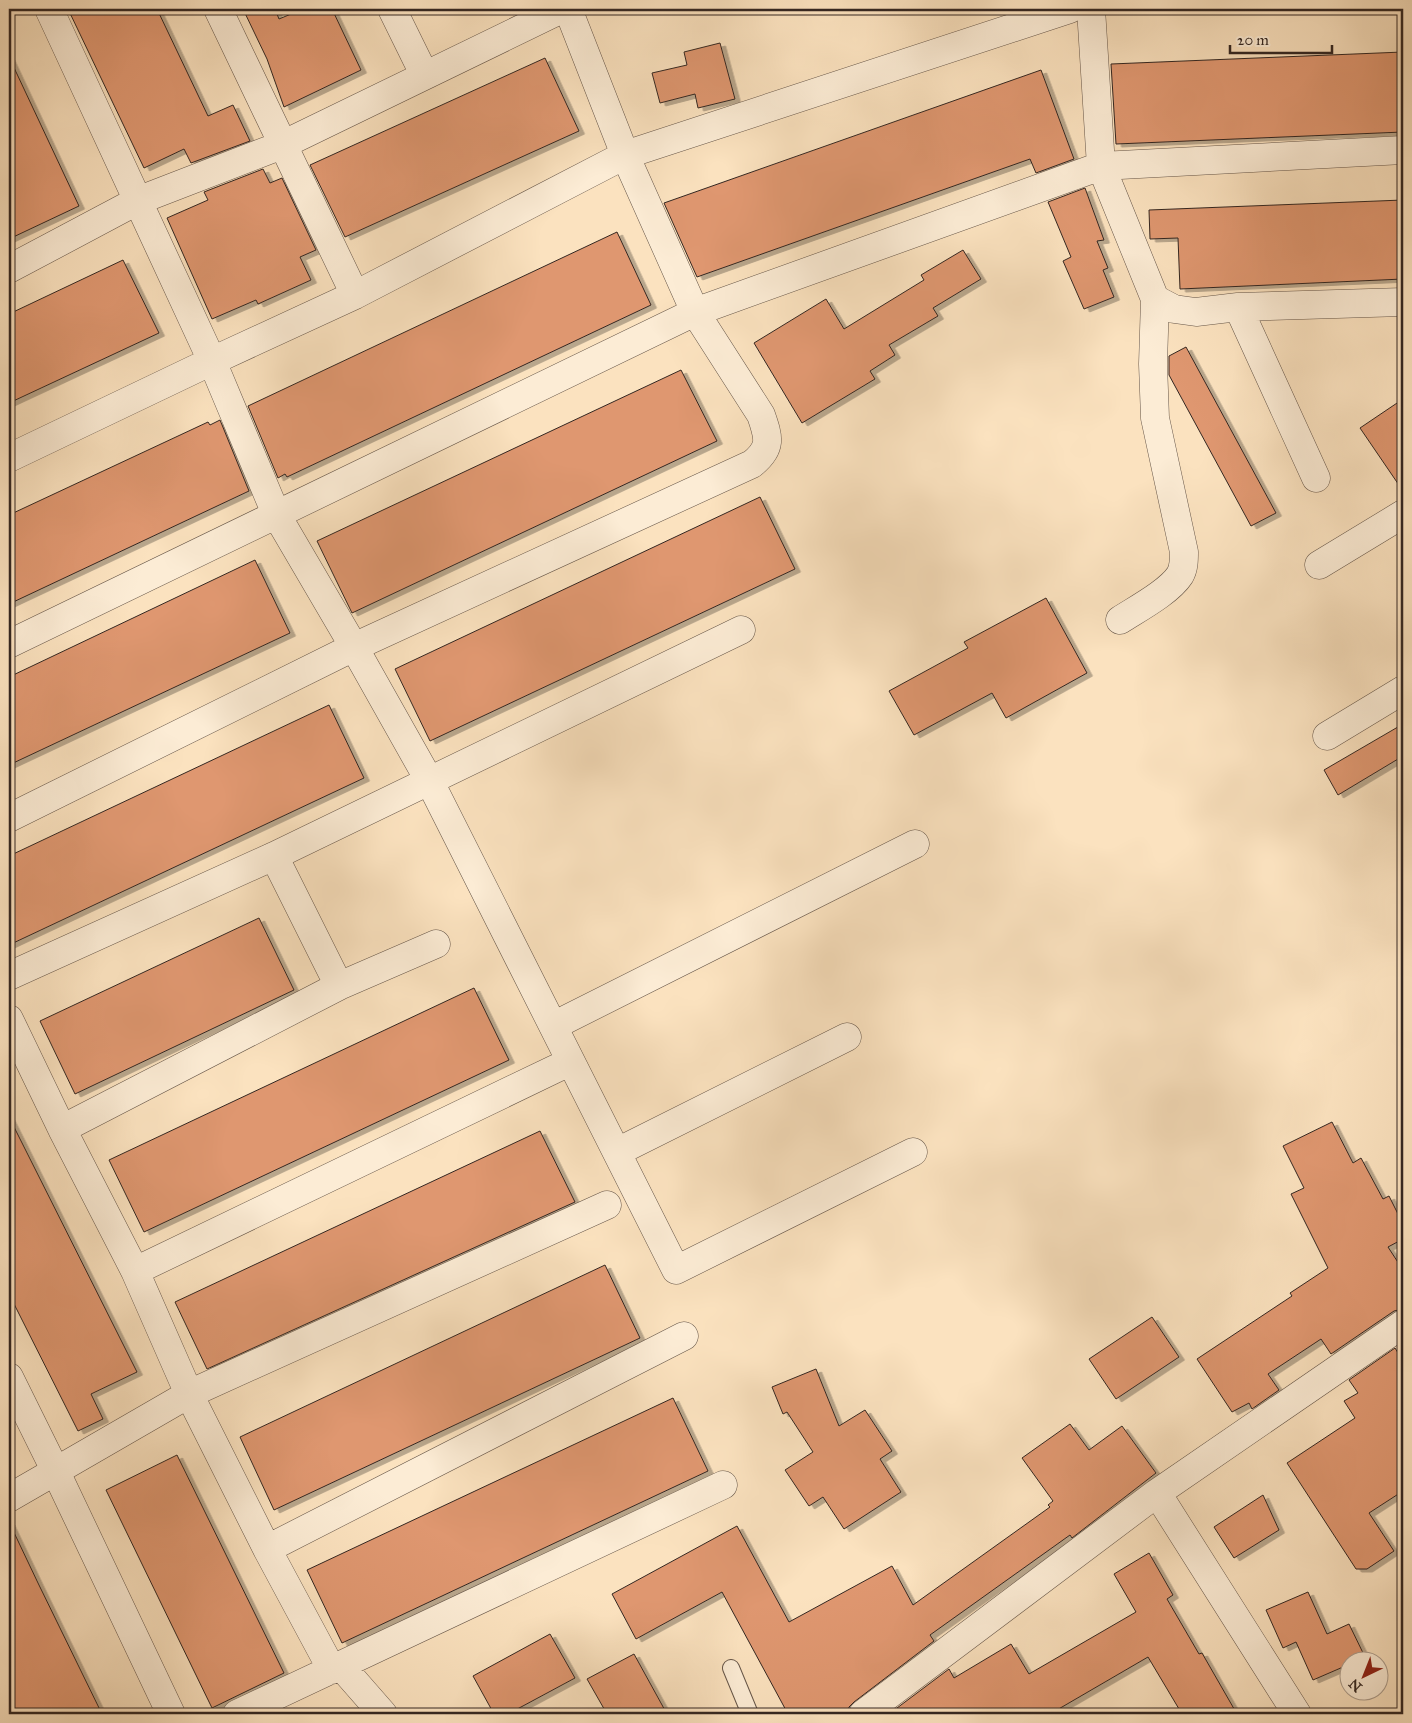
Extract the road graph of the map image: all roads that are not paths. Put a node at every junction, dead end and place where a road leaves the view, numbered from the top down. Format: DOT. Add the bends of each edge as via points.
graph roads {
  1 [pos="49,9"];
  2 [pos="218,9"];
  3 [pos="392,9"];
  4 [pos="562,9"];
  5 [pos="568,9"];
  6 [pos="1070,9"];
  7 [pos="1091,9"];
  8 [pos="424,74"];
  9 [pos="282,144"];
  10 [pos="1403,150"];
  11 [pos="624,155"];
  12 [pos="1101,166"];
  13 [pos="137,201"];
  14 [pos="9,269"];
  15 [pos="355,295"];
  16 [pos="1154,299"];
  17 [pos="1403,302"];
  18 [pos="1238,307"];
  19 [pos="695,312"];
  20 [pos="212,361"];
  21 [pos="9,458"];
  22 [pos="1316,478"];
  23 [pos="276,514"];
  24 [pos="1403,514"];
  25 [pos="1319,565"];
  26 [pos="1120,620"];
  27 [pos="741,630"];
  28 [pos="9,644"];
  29 [pos="354,646"];
  30 [pos="1403,690"];
  31 [pos="1327,736"];
  32 [pos="430,782"];
  33 [pos="9,818"];
  34 [pos="915,844"];
  35 [pos="274,856"];
  36 [pos="436,944"];
  37 [pos="9,976"];
  38 [pos="339,986"];
  39 [pos="9,1019"];
  40 [pos="553,1026"];
  41 [pos="847,1037"];
  42 [pos="557,1068"];
  43 [pos="62,1129"];
  44 [pos="617,1152"];
  45 [pos="913,1152"];
  46 [pos="607,1205"];
  47 [pos="134,1271"];
  48 [pos="1403,1324"];
  49 [pos="684,1336"];
  50 [pos="9,1378"];
  51 [pos="189,1394"];
  52 [pos="56,1472"];
  53 [pos="723,1485"];
  54 [pos="1156,1493"];
  55 [pos="9,1498"];
  56 [pos="267,1549"];
  57 [pos="337,1668"];
  58 [pos="731,1668"];
  59 [pos="871,1712"];
  60 [pos="171,1714"];
  61 [pos="237,1714"];
  62 [pos="382,1714"];
  63 [pos="750,1714"];
  64 [pos="1297,1714"];
  1 -- 13 [label="street"];
  2 -- 9 [label="street"];
  3 -- 8 [label="street"];
  4 -- 8 [label="street"];
  5 -- 11 [label="street"];
  6 -- 11 [label="street"];
  7 -- 12 [label="street"];
  8 -- 9 [label="street"];
  9 -- 13 [label="street"];
  9 -- 15 [label="street"];
  10 -- 12 [label="street"];
  11 -- 15 [label="street"];
  11 -- 19 [label="street"];
  12 -- 16 [label="street"];
  12 -- 19 [label="street"];
  13 -- 14 [label="street"];
  13 -- 20 [label="street"];
  15 -- 20 [label="street"];
  16 -- 18 [label="street" via="1188,312"];
  16 -- 26 [label="street" via="1155,418 1184,563 1180,575 1170,586"];
  17 -- 18 [label="street"];
  18 -- 22 [label="street"];
  19 -- 23 [label="street"];
  19 -- 29 [label="street" via="761,415 767,434 767,448 761,457 752,464"];
  20 -- 21 [label="street"];
  20 -- 23 [label="street"];
  23 -- 28 [label="street"];
  23 -- 29 [label="street"];
  24 -- 25 [label="street"];
  27 -- 32 [label="street"];
  29 -- 32 [label="street"];
  29 -- 33 [label="street"];
  30 -- 31 [label="street"];
  32 -- 35 [label="street"];
  32 -- 40 [label="street"];
  34 -- 40 [label="street"];
  35 -- 37 [label="street"];
  35 -- 38 [label="street"];
  36 -- 38 [label="street"];
  38 -- 43 [label="street"];
  39 -- 43 [label="street"];
  40 -- 44 [label="street"];
  41 -- 44 [label="street"];
  42 -- 47 [label="street"];
  43 -- 47 [label="street"];
  44 -- 45 [label="street" via="676,1270"];
  46 -- 51 [label="street"];
  47 -- 51 [label="street"];
  48 -- 54 [label="street"];
  49 -- 56 [label="street"];
  50 -- 52 [label="street"];
  51 -- 52 [label="street"];
  51 -- 56 [label="street"];
  52 -- 55 [label="street"];
  52 -- 60 [label="street"];
  53 -- 57 [label="street"];
  54 -- 59 [label="street" via="963,1638"];
  54 -- 64 [label="street"];
  56 -- 57 [label="street"];
  57 -- 61 [label="street"];
  57 -- 62 [label="street"];
  58 -- 63 [label="lane"];
}
